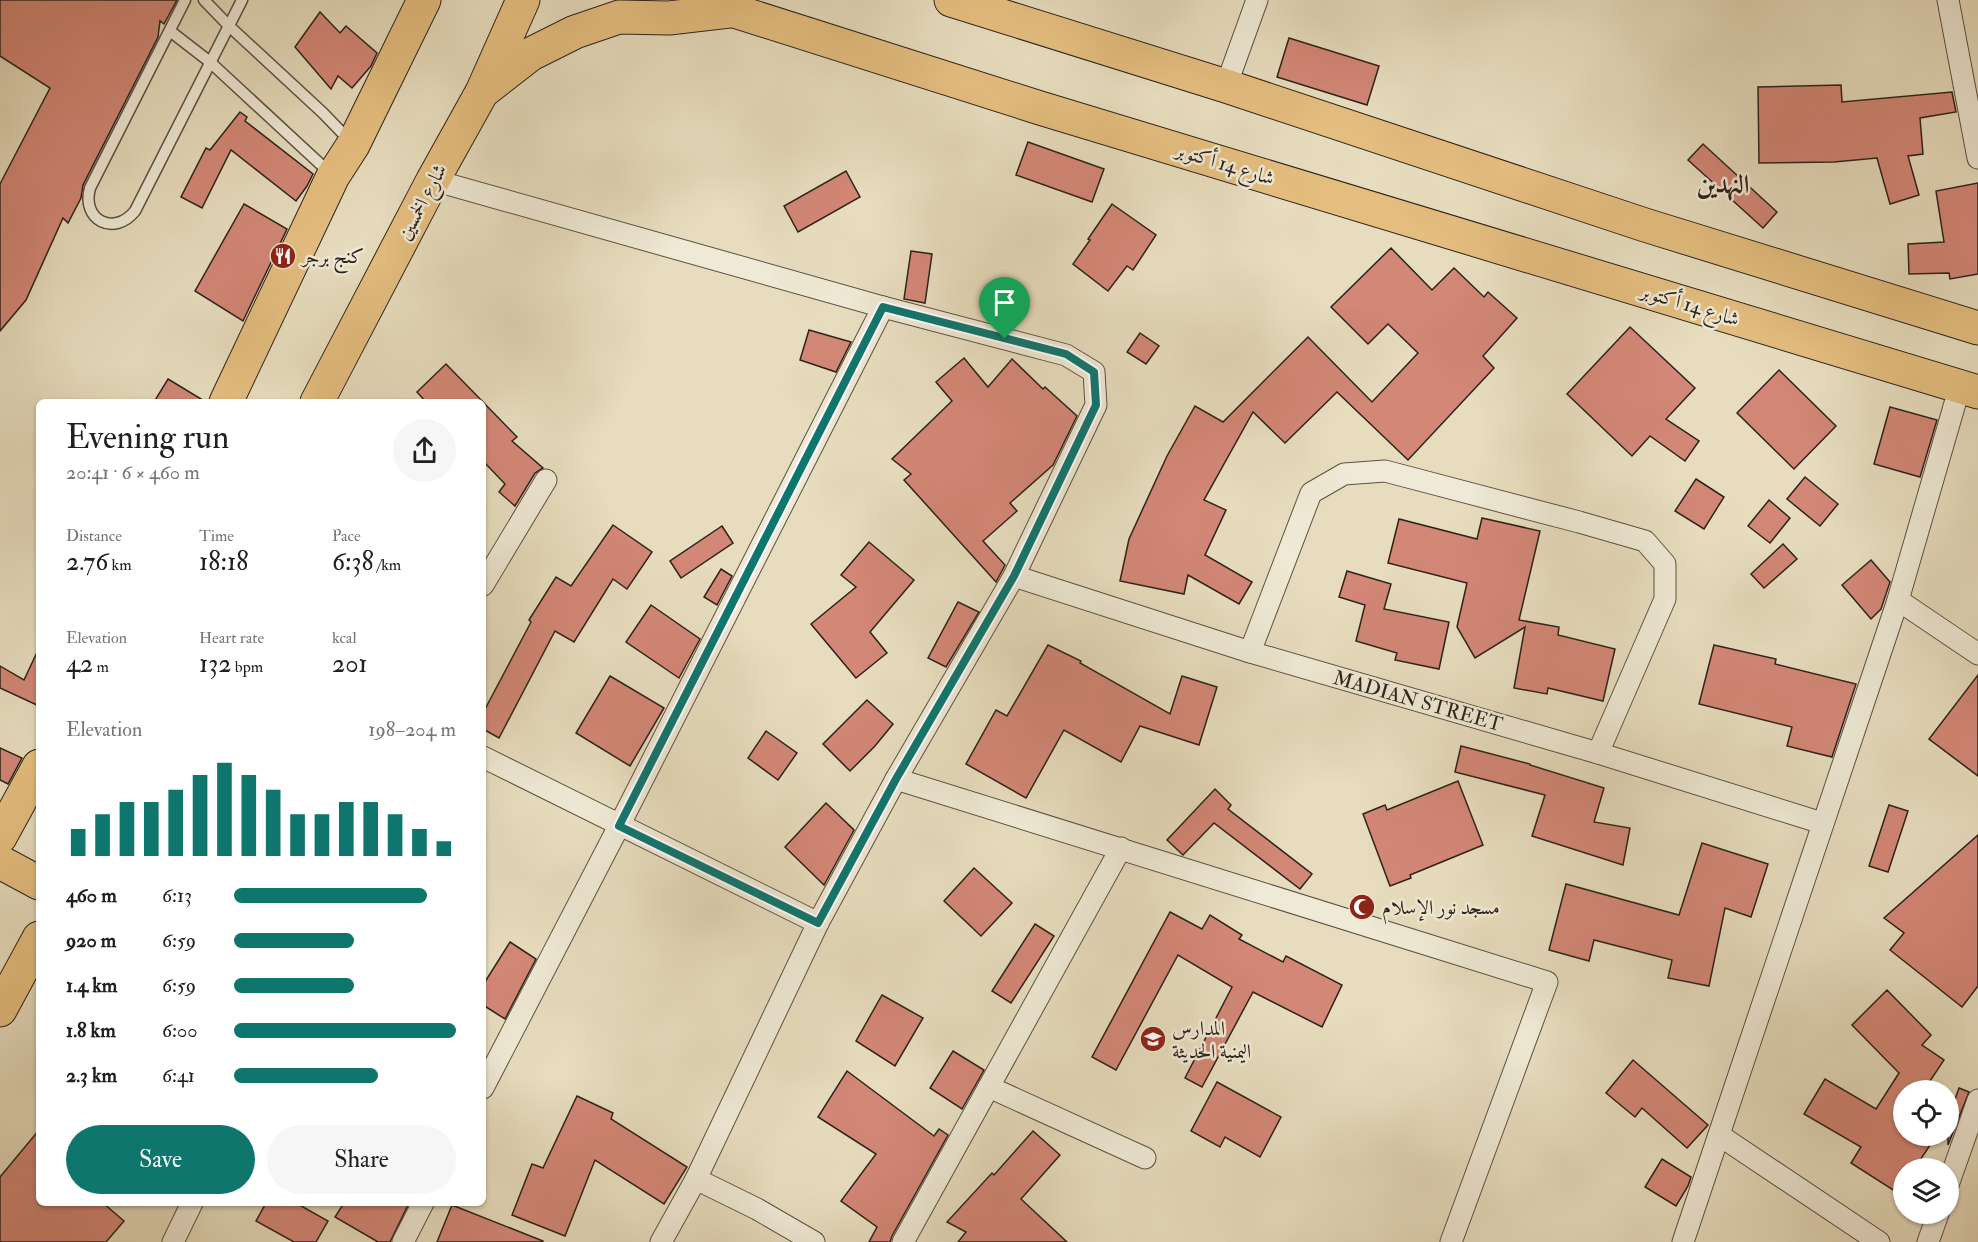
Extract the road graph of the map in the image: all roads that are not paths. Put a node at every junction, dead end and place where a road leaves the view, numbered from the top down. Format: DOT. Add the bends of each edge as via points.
graph roads {
  1 [pos="185,0"];
  2 [pos="204,0"];
  3 [pos="242,0"];
  4 [pos="424,0"];
  5 [pos="523,0"];
  6 [pos="700,0"];
  7 [pos="951,0"];
  8 [pos="1257,0"];
  9 [pos="1948,0"];
  10 [pos="735,10"];
  11 [pos="229,26"];
  12 [pos="170,31"];
  13 [pos="210,62"];
  14 [pos="1226,86"];
  15 [pos="482,92"];
  16 [pos="353,145"];
  17 [pos="1978,158"];
  18 [pos="333,176"];
  19 [pos="433,180"];
  20 [pos="883,307"];
  21 [pos="1978,328"];
  22 [pos="1969,389"];
  23 [pos="227,399"];
  24 [pos="319,399"];
  25 [pos="546,480"];
  26 [pos="1014,576"];
  27 [pos="486,580"];
  28 [pos="1898,600"];
  29 [pos="1250,652"];
  30 [pos="1978,654"];
  31 [pos="1598,753"];
  32 [pos="486,759"];
  33 [pos="36,778"];
  34 [pos="896,779"];
  35 [pos="30,803"];
  36 [pos="1822,823"];
  37 [pos="619,826"];
  38 [pos="0,837"];
  39 [pos="1121,848"];
  40 [pos="0,862"];
  41 [pos="36,881"];
  42 [pos="818,923"];
  43 [pos="36,944"];
  44 [pos="0,1010"];
  45 [pos="491,1054"];
  46 [pos="486,1075"];
  47 [pos="989,1087"];
  48 [pos="1978,1100"];
  49 [pos="1719,1135"];
  50 [pos="1145,1158"];
  51 [pos="1958,1158"];
  52 [pos="696,1179"];
  53 [pos="191,1206"];
  54 [pos="421,1206"];
  55 [pos="1934,1224"];
  56 [pos="173,1242"];
  57 [pos="403,1242"];
  58 [pos="661,1242"];
  59 [pos="814,1242"];
  60 [pos="903,1242"];
  61 [pos="1451,1242"];
  62 [pos="1683,1242"];
  63 [pos="1879,1242"];
  64 [pos="1928,1242"];
  1 -- 12 [label="lane"];
  2 -- 11 [label="lane"];
  3 -- 11 [label="lane"];
  4 -- 16 [label="main road"];
  5 -- 15 [label="main road, شارع الخمسين"];
  6 -- 10 [label="main road"];
  7 -- 14 [label="main road"];
  8 -- 14 [label="street"];
  9 -- 17 [label="street"];
  10 -- 15 [label="main road, شارع 14 أكتوبر" via="669,18 619,17 575,32 531,54"];
  10 -- 22 [label="main road, شارع 14 أكتوبر" via="1040,108"];
  11 -- 13 [label="lane"];
  11 -- 16 [label="lane" via="323,112"];
  12 -- 13 [label="lane"];
  12 -- 13 [label="lane" via="90,188 89,207 101,221 120,223 135,211"];
  13 -- 18 [label="lane"];
  14 -- 21 [label="main road" via="1645,225"];
  15 -- 19 [label="main road, شارع الخمسين"];
  16 -- 18 [label="main road"];
  18 -- 23 [label="main road"];
  19 -- 20 [label="street"];
  19 -- 24 [label="main road, شارع الخمسين"];
  20 -- 26 [label="street" via="1066,354 1094,372 1096,405"];
  20 -- 37 [label="street"];
  22 -- 28 [label="street"];
  25 -- 27 [label="street"];
  26 -- 29 [label="street, MADIAN STREET"];
  26 -- 34 [label="street"];
  28 -- 30 [label="street"];
  28 -- 36 [label="street"];
  29 -- 31 [label="street, MADIAN STREET"];
  29 -- 31 [label="street" via="1311,493 1344,474 1385,471 1601,528 1645,541 1665,564 1665,599"];
  31 -- 36 [label="street, MADIAN STREET"];
  32 -- 37 [label="street"];
  33 -- 35 [label="main road"];
  34 -- 39 [label="street"];
  34 -- 42 [label="street"];
  35 -- 38 [label="main road"];
  36 -- 49 [label="street"];
  37 -- 42 [label="street"];
  37 -- 45 [label="street"];
  39 -- 47 [label="street"];
  39 -- 61 [label="street" via="1547,982"];
  40 -- 41 [label="main road"];
  42 -- 52 [label="street"];
  43 -- 44 [label="main road"];
  45 -- 46 [label="street"];
  47 -- 50 [label="street"];
  47 -- 60 [label="street"];
  48 -- 51 [label="street"];
  49 -- 62 [label="street"];
  49 -- 63 [label="street"];
  52 -- 58 [label="street"];
  52 -- 59 [label="street"];
  53 -- 56 [label="street"];
  54 -- 57 [label="street"];
  55 -- 64 [label="street"];
}
